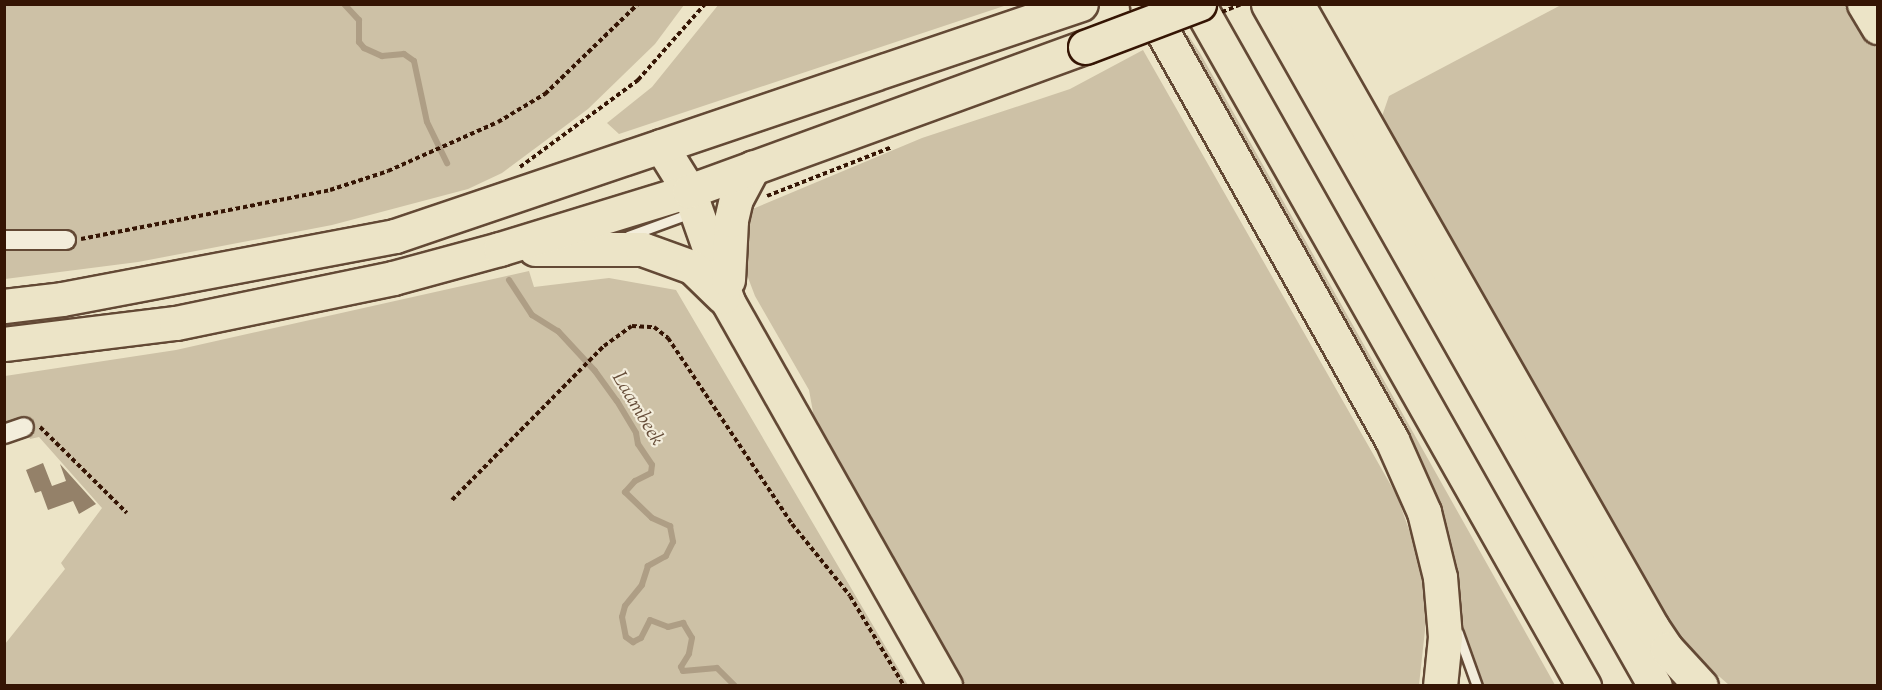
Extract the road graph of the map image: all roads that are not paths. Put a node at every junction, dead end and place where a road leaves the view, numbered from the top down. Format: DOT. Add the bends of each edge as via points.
graph roads {
  1 [pos="1147,4"];
  2 [pos="1199,4"];
  3 [pos="1268,4"];
  4 [pos="1297,4"];
  5 [pos="1864,4"];
  6 [pos="1073,7"];
  7 [pos="1878,27"];
  8 [pos="661,146"];
  9 [pos="753,167"];
  10 [pos="692,203"];
  11 [pos="4,240"];
  12 [pos="66,240"];
  13 [pos="595,248"];
  14 [pos="501,249"];
  15 [pos="693,267"];
  16 [pos="728,302"];
  17 [pos="4,306"];
  18 [pos="4,344"];
  19 [pos="24,426"];
  20 [pos="4,434"];
  21 [pos="1440,577"];
  22 [pos="1638,603"];
  23 [pos="945,686"];
  24 [pos="1440,686"];
  25 [pos="1477,686"];
  26 [pos="1584,686"];
  27 [pos="1655,686"];
  28 [pos="1701,686"];
  29 [pos="1719,686"];
  1 -- 21 [label="highway" via="1392,440 1424,512"];
  2 -- 9 [label="highway, bridge"];
  2 -- 26 [label="highway"];
  3 -- 27 [label="highway"];
  4 -- 22 [label="highway"];
  5 -- 7 [label="highway"];
  6 -- 8 [label="highway"];
  8 -- 10 [label="highway"];
  8 -- 17 [label="highway" via="395,236 96,293"];
  9 -- 10 [label="highway"];
  9 -- 16 [label="highway" via="736,199 728,234"];
  10 -- 13 [label="lane"];
  10 -- 14 [label="highway"];
  10 -- 15 [label="highway"];
  10 -- 16 [label="highway"];
  11 -- 12 [label="street"];
  13 -- 14 [label="highway"];
  13 -- 15 [label="highway" via="642,249"];
  14 -- 18 [label="highway" via="393,278 176,323"];
  15 -- 16 [label="highway"];
  16 -- 23 [label="highway"];
  19 -- 20 [label="street"];
  21 -- 24 [label="highway" via="1444,637"];
  21 -- 25 [label="lane"];
  22 -- 28 [label="highway" via="1667,649"];
  22 -- 29 [label="highway"];
}
